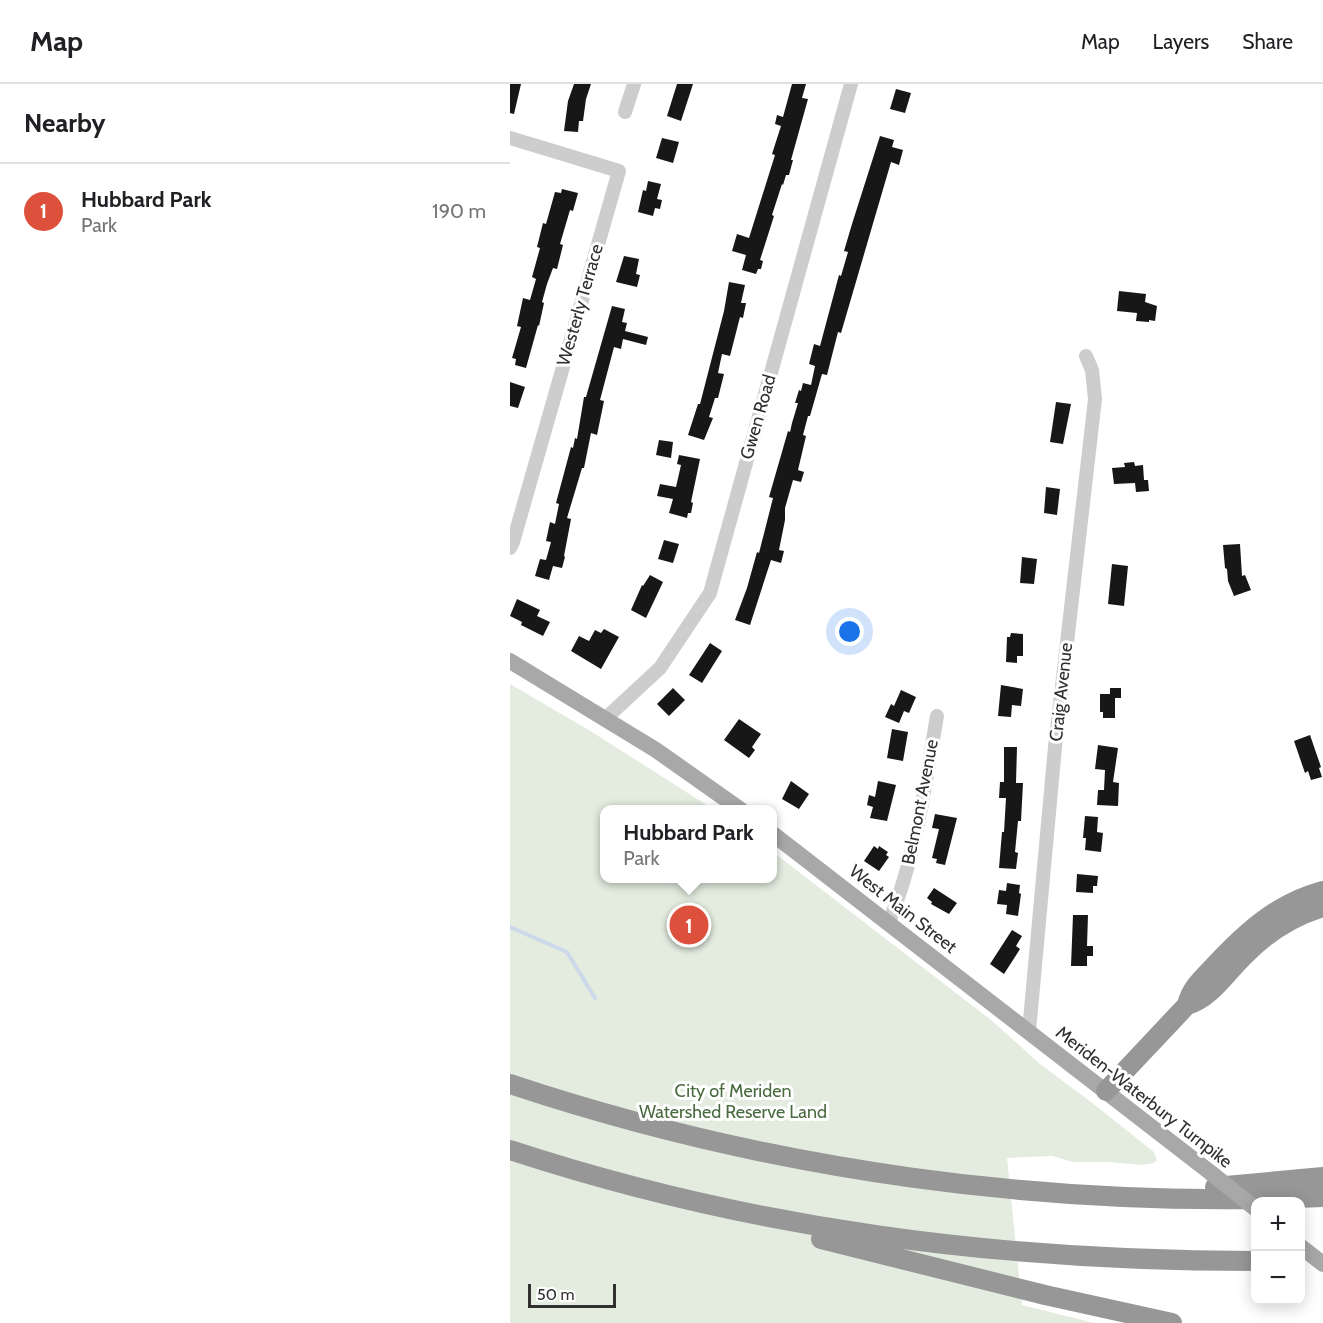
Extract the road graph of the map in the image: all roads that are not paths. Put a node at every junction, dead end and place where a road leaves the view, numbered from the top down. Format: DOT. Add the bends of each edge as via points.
graph roads {
  1 [pos="634,84"];
  2 [pos="851,84"];
  3 [pos="625,112"];
  4 [pos="510,138"];
  5 [pos="1086,356"];
  6 [pos="510,548"];
  7 [pos="510,661"];
  8 [pos="937,716"];
  9 [pos="606,718"];
  10 [pos="734,805"];
  11 [pos="777,837"];
  12 [pos="1323,891"];
  13 [pos="1323,907"];
  14 [pos="889,922"];
  15 [pos="1187,1005"];
  16 [pos="1008,1015"];
  17 [pos="1029,1031"];
  18 [pos="510,1084"];
  19 [pos="1106,1091"];
  20 [pos="510,1150"];
  21 [pos="1323,1177"];
  22 [pos="1125,1196"];
  23 [pos="1323,1197"];
  24 [pos="1251,1205"];
  25 [pos="728,1209"];
  26 [pos="1305,1250"];
  27 [pos="1323,1259"];
  28 [pos="1305,1260"];
  29 [pos="1251,1261"];
  30 [pos="1323,1264"];
  31 [pos="1172,1323"];
  1 -- 3 [label="street"];
  2 -- 9 [label="street, Gwen Road" via="710,593 660,668"];
  4 -- 6 [label="street, Westerly Terrace" via="618,171"];
  5 -- 17 [label="street, Craig Avenue" via="1092,370 1095,399 1063,669"];
  7 -- 9 [label="main road"];
  8 -- 14 [label="street, Belmont Avenue" via="906,875"];
  9 -- 10 [label="main road"];
  11 -- 14 [label="main road, West Main Street"];
  12 -- 15 [label="highway" via="1283,907 1253,927 1193,988"];
  13 -- 15 [label="highway" via="1272,931 1203,998"];
  14 -- 16 [label="main road, West Main Street"];
  15 -- 19 [label="highway"];
  16 -- 17 [label="main road, Meriden-Waterbury Turnpike"];
  17 -- 19 [label="main road, Meriden-Waterbury Turnpike"];
  18 -- 22 [label="highway" via="667,1130 807,1161 967,1184"];
  19 -- 24 [label="main road, Meriden-Waterbury Turnpike, bridge"];
  20 -- 25 [label="highway" via="613,1181"];
  21 -- 22 [label="highway" via="1155,1189"];
  22 -- 23 [label="highway"];
  25 -- 29 [label="highway" via="851,1232 984,1249 1114,1259"];
  25 -- 31 [label="highway" via="783,1230"];
  26 -- 30 [label="main road, bridge"];
  27 -- 28 [label="highway"];
}
